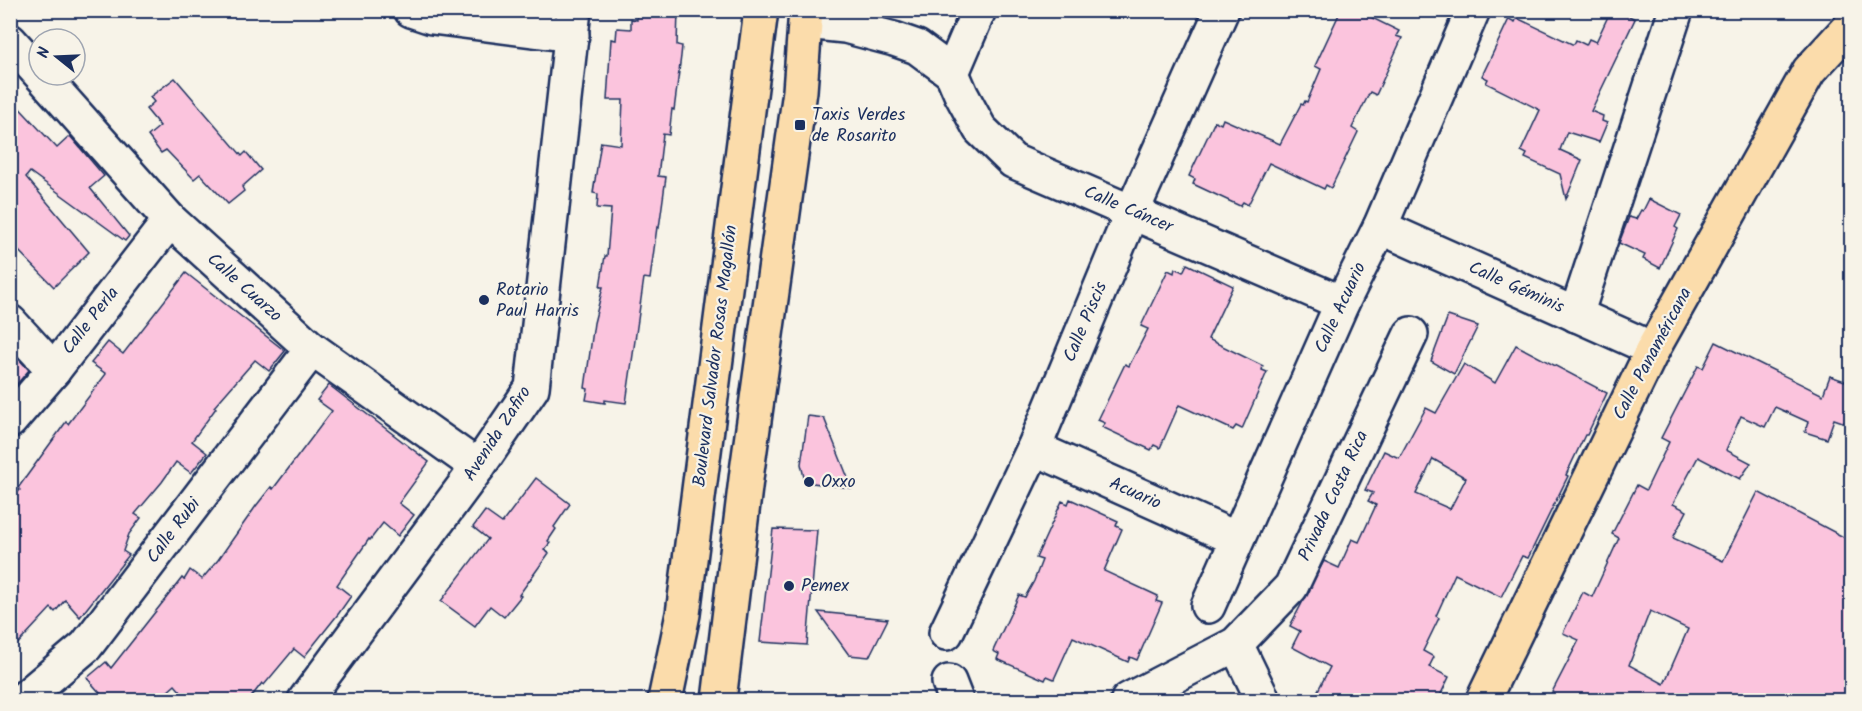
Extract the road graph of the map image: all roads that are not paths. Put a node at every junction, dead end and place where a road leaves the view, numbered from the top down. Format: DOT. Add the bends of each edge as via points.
graph roads {
  1 [pos="411,10"];
  2 [pos="760,10"];
  3 [pos="979,10"];
  4 [pos="1222,10"];
  5 [pos="1473,10"];
  6 [pos="1676,10"];
  7 [pos="806,16"];
  8 [pos="845,18"];
  9 [pos="573,23"];
  10 [pos="1851,24"];
  11 [pos="10,41"];
  12 [pos="27,60"];
  13 [pos="952,73"];
  14 [pos="52,87"];
  15 [pos="1132,212"];
  16 [pos="170,220"];
  17 [pos="1380,227"];
  18 [pos="1342,303"];
  19 [pos="1576,315"];
  20 [pos="10,322"];
  21 [pos="1411,334"];
  22 [pos="312,349"];
  23 [pos="1653,349"];
  24 [pos="54,370"];
  25 [pos="10,421"];
  26 [pos="1034,448"];
  27 [pos="478,467"];
  28 [pos="1236,539"];
  29 [pos="1208,606"];
  30 [pos="730,612"];
  31 [pos="683,614"];
  32 [pos="946,633"];
  33 [pos="1236,644"];
  34 [pos="22,700"];
  35 [pos="305,700"];
  36 [pos="665,700"];
  37 [pos="677,700"];
  38 [pos="702,700"];
  39 [pos="720,700"];
  40 [pos="1128,700"];
  41 [pos="1263,700"];
  42 [pos="1483,700"];
  1 -- 9 [label="street" via="432,17"];
  2 -- 31 [label="main road, Boulevard Salvador Rosas Magallón"];
  3 -- 13 [label="street"];
  4 -- 15 [label="street, Calle Piscis"];
  5 -- 17 [label="street, Calle Acuario"];
  6 -- 19 [label="street"];
  7 -- 8 [label="street"];
  7 -- 30 [label="main road" via="800,91"];
  8 -- 13 [label="street" via="917,47"];
  9 -- 27 [label="street, Avenida Zafiro" via="532,388"];
  10 -- 23 [label="main road, Calle Panaméricana" via="1809,71"];
  11 -- 12 [label="street, Calle Cuarzo"];
  13 -- 15 [label="street, Calle Cáncer" via="980,129 1013,160"];
  14 -- 16 [label="street, Calle Cuarzo"];
  15 -- 18 [label="street, Calle Cáncer"];
  15 -- 26 [label="street, Calle Piscis"];
  16 -- 22 [label="street, Calle Cuarzo"];
  16 -- 24 [label="street, Calle Perla"];
  17 -- 18 [label="street, Calle Acuario"];
  17 -- 19 [label="street, Calle Géminis"];
  18 -- 28 [label="street, Calle Acuario"];
  19 -- 23 [label="street, Calle Géminis"];
  20 -- 24 [label="street"];
  21 -- 33 [label="street, Privada Costa Rica" via="1291,587"];
  22 -- 27 [label="street, Calle Cuarzo"];
  22 -- 34 [label="street, Calle Rubi" via="86,646"];
  23 -- 42 [label="main road, Calle Panaméricana"];
  24 -- 25 [label="street, Calle Perla"];
  26 -- 28 [label="street, Acuario"];
  26 -- 32 [label="street, Calle Piscis"];
  27 -- 35 [label="street, Avenida Zafiro"];
  28 -- 29 [label="street, Calle Acuario"];
  30 -- 38 [label="main road"];
  30 -- 39 [label="main road"];
  31 -- 36 [label="main road, Boulevard Salvador Rosas Magallón"];
  31 -- 37 [label="main road"];
  33 -- 40 [label="street, Privada Costa Rica"];
  33 -- 41 [label="street"];
}
